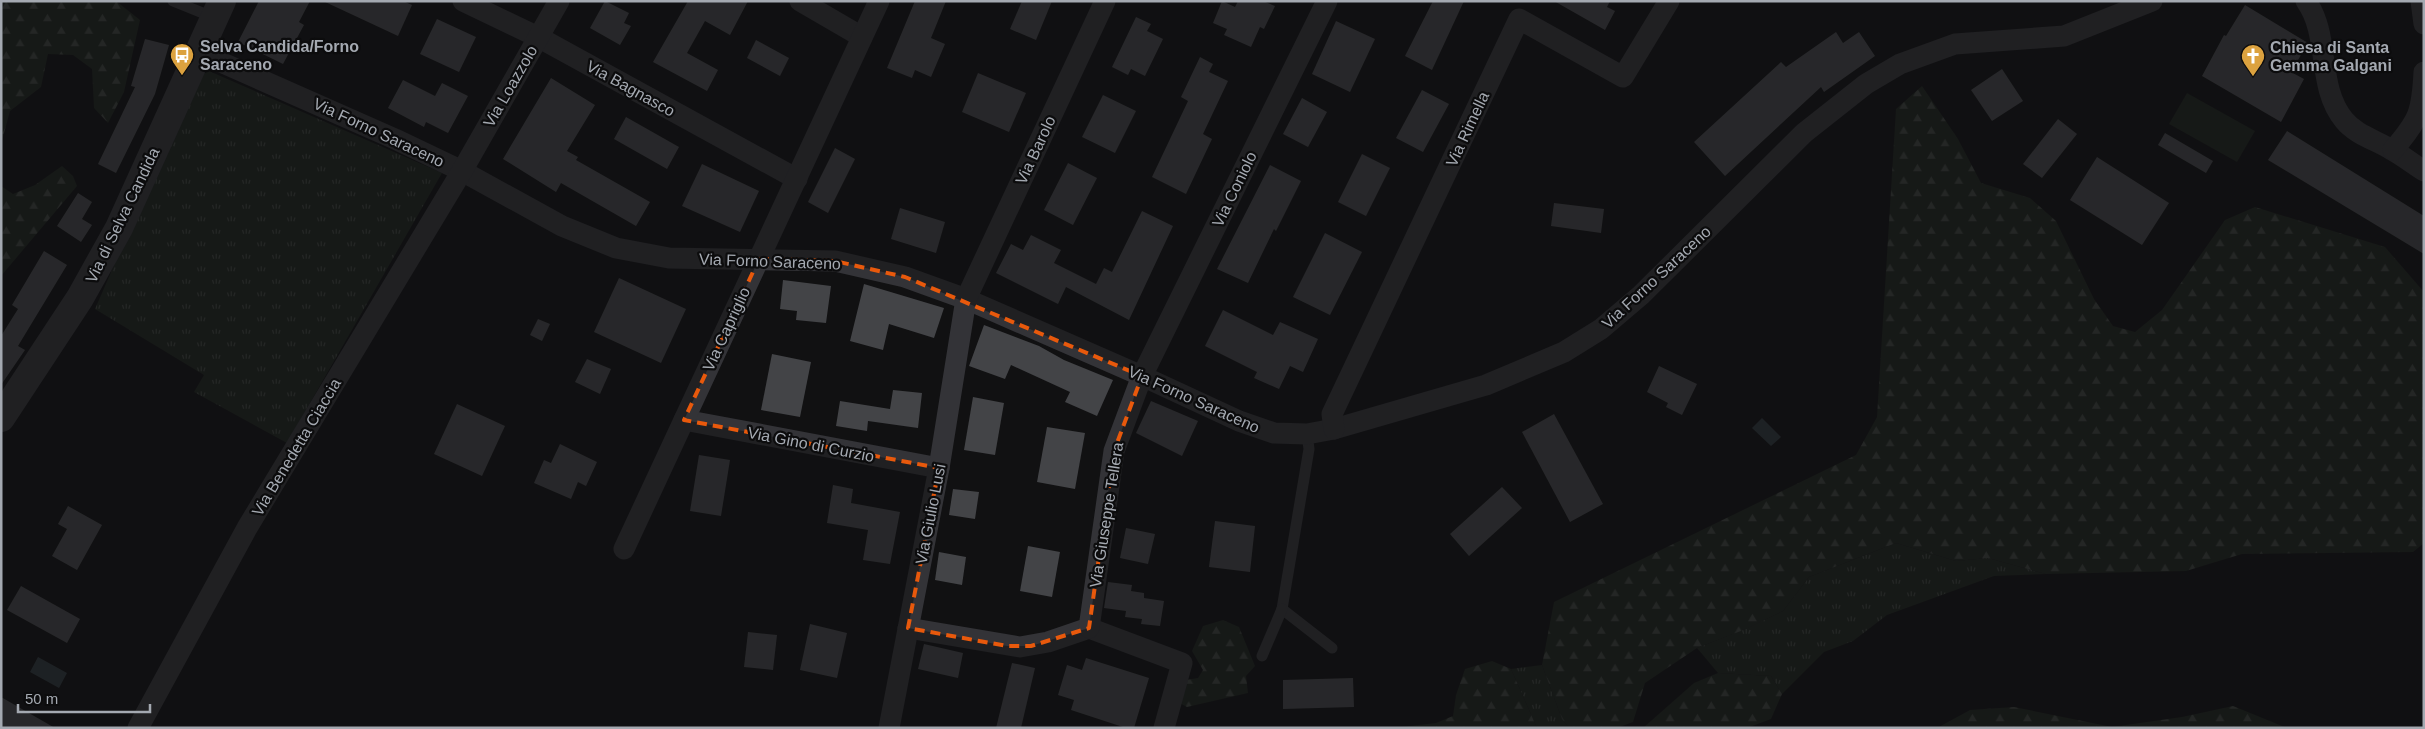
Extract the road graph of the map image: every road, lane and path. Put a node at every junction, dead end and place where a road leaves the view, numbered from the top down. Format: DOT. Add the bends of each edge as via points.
graph roads {
  1 [pos="173,1"];
  2 [pos="463,1"];
  3 [pos="559,1"];
  4 [pos="800,1"];
  5 [pos="879,1"];
  6 [pos="1105,1"];
  7 [pos="1327,1"];
  8 [pos="1669,1"];
  9 [pos="2152,1"];
  10 [pos="2306,1"];
  11 [pos="2421,1"];
  12 [pos="219,10"];
  13 [pos="2424,24"];
  14 [pos="538,37"];
  15 [pos="862,38"];
  16 [pos="198,52"];
  17 [pos="2424,72"];
  18 [pos="2423,102"];
  19 [pos="2393,150"];
  20 [pos="462,171"];
  21 [pos="2424,171"];
  22 [pos="797,179"];
  23 [pos="759,259"];
  24 [pos="966,299"];
  25 [pos="1142,376"];
  26 [pos="1,418"];
  27 [pos="684,420"];
  28 [pos="1334,429"];
  29 [pos="1308,434"];
  30 [pos="939,468"];
  31 [pos="624,549"];
  32 [pos="1282,608"];
  33 [pos="908,628"];
  34 [pos="1088,628"];
  35 [pos="1332,648"];
  36 [pos="1262,656"];
  37 [pos="138,728"];
  38 [pos="889,728"];
  39 [pos="1164,728"];
  1 -- 12 [label="lane"];
  2 -- 14 [label="street, Via Bagnasco"];
  3 -- 14 [label="street, Via Loazzolo"];
  4 -- 15 [label="street"];
  5 -- 15 [label="street, Via Capriglio"];
  6 -- 24 [label="street, Via Barolo"];
  7 -- 25 [label="street, Via Coniolo"];
  8 -- 28 [label="street, Via Rimella" via="1623,77 1519,19 1332,414"];
  9 -- 28 [label="street, Via Forno Saraceno" via="2064,36 1955,44 1900,64 1866,84 1804,133 1641,295 1601,329 1564,352 1486,385"];
  10 -- 19 [label="street" via="2318,24 2326,77 2338,112 2354,130"];
  11 -- 13 [label="street"];
  12 -- 16 [label="street, Via di Selva Candida"];
  14 -- 20 [label="street, Via Loazzolo"];
  14 -- 22 [label="street, Via Bagnasco"];
  15 -- 22 [label="street, Via Capriglio"];
  16 -- 20 [label="street, Via Forno Saraceno"];
  16 -- 26 [label="street, Via di Selva Candida" via="119,228 80,298"];
  17 -- 18 [label="street"];
  18 -- 19 [label="street" via="2415,123"];
  19 -- 21 [label="street"];
  20 -- 23 [label="street, Via Forno Saraceno" via="562,226 616,248 669,258"];
  20 -- 37 [label="street, Via Benedetta Ciaccia" via="247,528"];
  22 -- 23 [label="street, Via Capriglio"];
  23 -- 24 [label="street, Via Forno Saraceno" via="834,261 905,277"];
  23 -- 27 [label="street, Via Capriglio"];
  24 -- 25 [label="street, Via Forno Saraceno"];
  24 -- 30 [label="street, Via Giulio Lusi"];
  25 -- 29 [label="street, Via Forno Saraceno" via="1261,430"];
  25 -- 34 [label="street, Via Giuseppe Tellera" via="1114,451"];
  27 -- 30 [label="street, Via Gino di Curzio"];
  27 -- 31 [label="street, Via Capriglio"];
  28 -- 29 [label="street, Via Forno Saraceno"];
  29 -- 32 [label="lane" via="1309,448"];
  30 -- 33 [label="street, Via Giulio Lusi"];
  32 -- 35 [label="lane"];
  32 -- 36 [label="lane"];
  33 -- 34 [label="street" via="1020,647 1048,642"];
  33 -- 38 [label="street, Via Giulio Lusi"];
  34 -- 39 [label="street" via="1182,663"];
}
